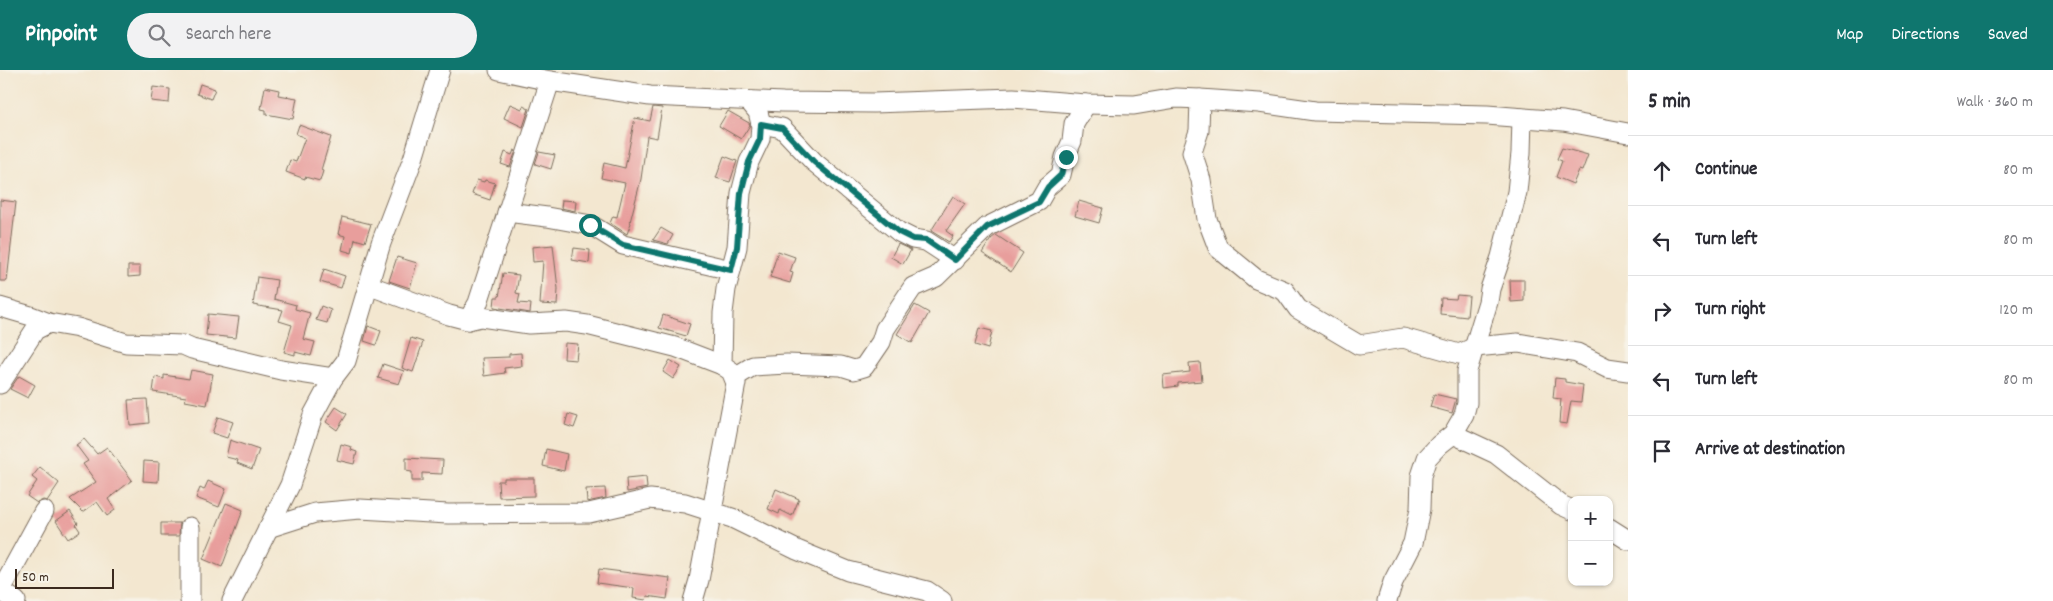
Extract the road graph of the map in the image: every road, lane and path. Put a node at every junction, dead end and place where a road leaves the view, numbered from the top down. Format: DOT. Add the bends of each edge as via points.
graph roads {
  1 [pos="440,70"];
  2 [pos="499,70"];
  3 [pos="550,81"];
  4 [pos="1200,99"];
  5 [pos="749,101"];
  6 [pos="1086,104"];
  7 [pos="1522,118"];
  8 [pos="761,124"];
  9 [pos="1628,133"];
  10 [pos="506,212"];
  11 [pos="955,260"];
  12 [pos="731,270"];
  13 [pos="368,285"];
  14 [pos="0,307"];
  15 [pos="468,320"];
  16 [pos="49,323"];
  17 [pos="1475,347"];
  18 [pos="728,371"];
  19 [pos="1628,372"];
  20 [pos="333,378"];
  21 [pos="0,384"];
  22 [pos="1453,434"];
  23 [pos="1568,508"];
  24 [pos="44,511"];
  25 [pos="712,512"];
  26 [pos="190,527"];
  27 [pos="268,528"];
  28 [pos="1613,531"];
  29 [pos="1628,540"];
  30 [pos="6,594"];
  31 [pos="190,601"];
  32 [pos="232,601"];
  33 [pos="693,601"];
  34 [pos="942,601"];
  35 [pos="1387,601"];
  1 -- 13 [label="street" via="413,159"];
  2 -- 3 [label="street"];
  3 -- 5 [label="street" via="650,96"];
  3 -- 10 [label="street"];
  4 -- 6 [label="street" via="1176,98 1134,105"];
  4 -- 7 [label="street" via="1315,111 1487,114"];
  4 -- 17 [label="street" via="1199,130 1192,152 1201,180 1207,219 1218,248 1256,279 1285,291 1298,309 1359,345 1404,338 1459,354"];
  5 -- 6 [label="street" via="874,103 1013,98"];
  5 -- 8 [label="street" via="758,112"];
  6 -- 11 [label="street" via="1074,124 1061,175 1039,202 987,227"];
  7 -- 9 [label="street" via="1563,121"];
  7 -- 17 [label="street" via="1517,192"];
  8 -- 11 [label="street" via="782,128 814,162 899,232 913,239 926,240"];
  8 -- 12 [label="street" via="760,139 749,162 741,193 738,237"];
  10 -- 12 [label="street" via="590,225 623,245"];
  10 -- 15 [label="street" via="478,303"];
  11 -- 18 [label="street" via="936,277 914,287 864,367 854,370 841,366 787,364"];
  12 -- 18 [label="street" via="723,313"];
  13 -- 15 [label="street"];
  13 -- 20 [label="street" via="346,361"];
  14 -- 16 [label="street"];
  15 -- 18 [label="street" via="588,325 675,347"];
  16 -- 20 [label="street" via="126,342 182,344 280,370"];
  16 -- 21 [label="street" via="35,330"];
  17 -- 19 [label="street" via="1518,343 1576,353 1607,368"];
  17 -- 22 [label="street" via="1467,371 1464,415"];
  18 -- 25 [label="street" via="736,383"];
  20 -- 27 [label="street" via="313,415 290,485"];
  22 -- 23 [label="street" via="1496,454"];
  22 -- 35 [label="street" via="1438,444 1427,458 1421,476 1417,528"];
  24 -- 30 [label="street"];
  25 -- 27 [label="street" via="685,502 650,499 589,513 448,514 360,509 315,513"];
  25 -- 33 [label="street"];
  25 -- 34 [label="street" via="848,571 928,591"];
  26 -- 31 [label="street"];
  27 -- 32 [label="street"];
  28 -- 29 [label="street"];
}
